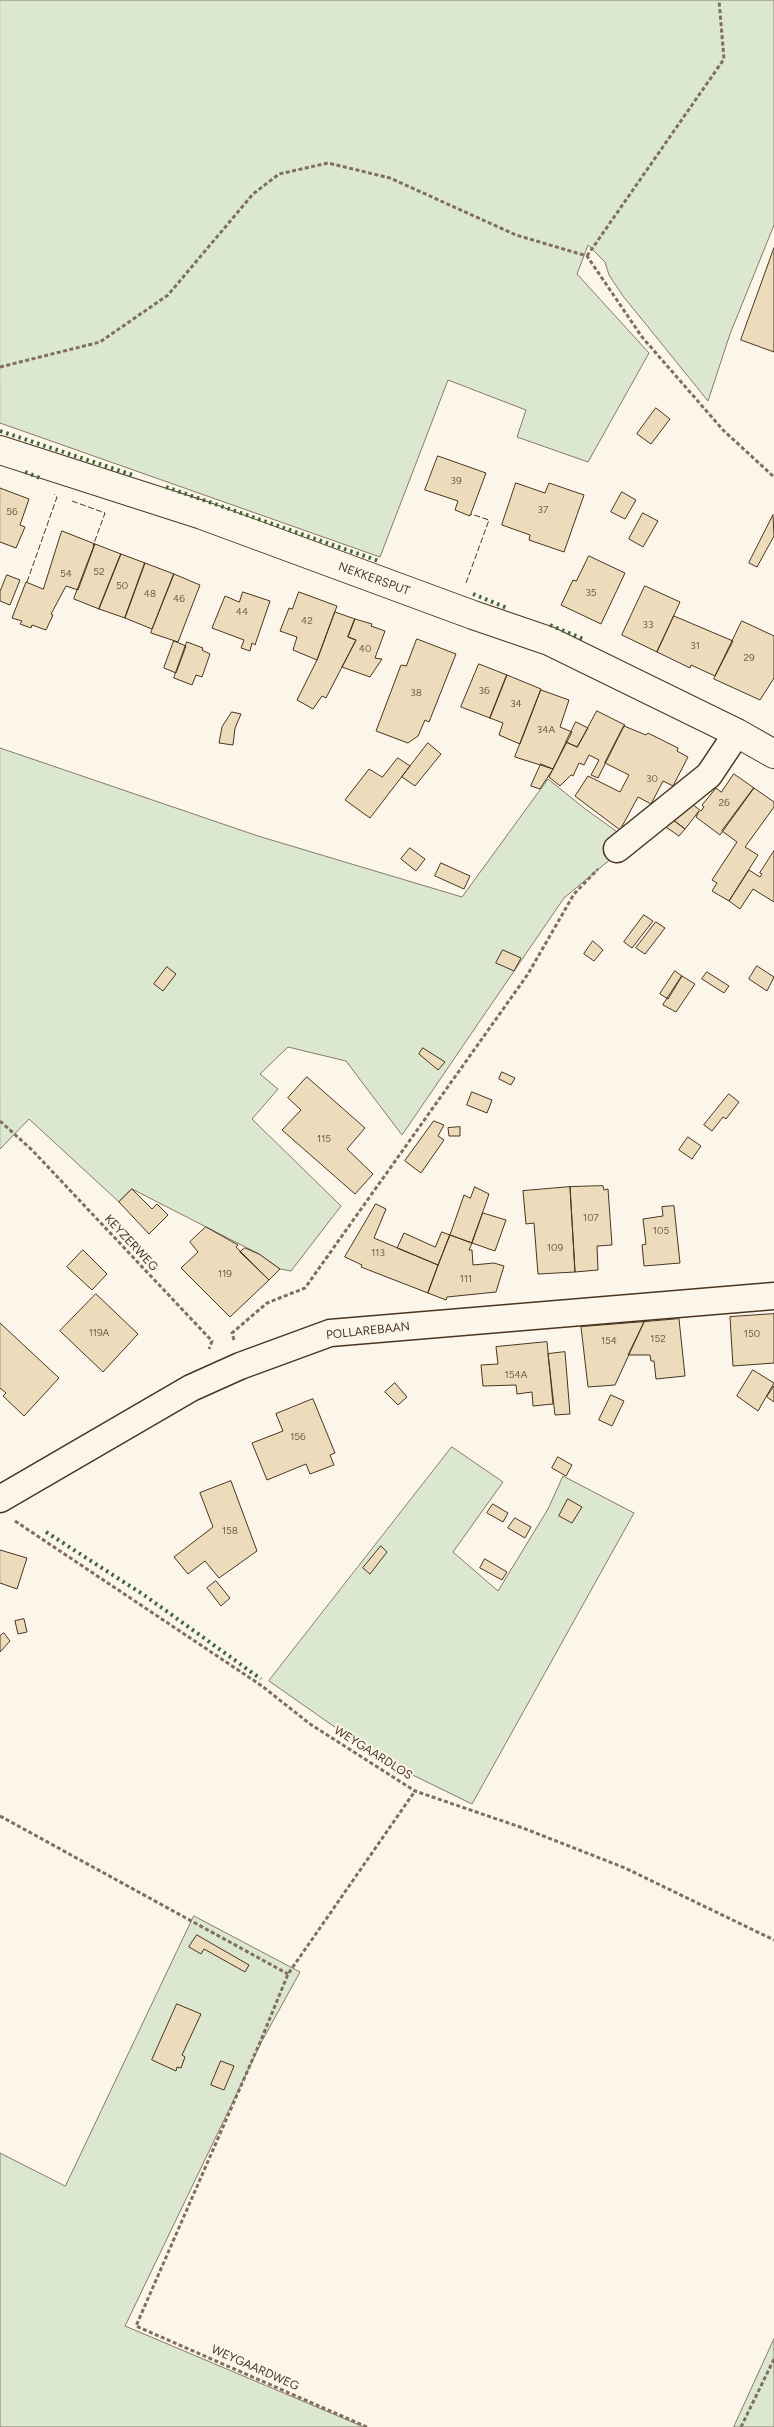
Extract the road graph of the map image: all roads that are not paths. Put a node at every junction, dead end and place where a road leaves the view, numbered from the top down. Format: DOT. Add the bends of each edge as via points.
graph roads {
  1 [pos="0,450"];
  2 [pos="737,733"];
  3 [pos="774,754"];
  4 [pos="617,849"];
  5 [pos="774,1296"];
  6 [pos="4,1508"];
  1 -- 2 [label="street, NEKKERSPUT" via="202,515 549,641"];
  2 -- 3 [label="street, NEKKERSPUT"];
  2 -- 4 [label="street" via="709,775"];
  5 -- 6 [label="street, POLLAREBAAN" via="330,1332 191,1388"];
}
